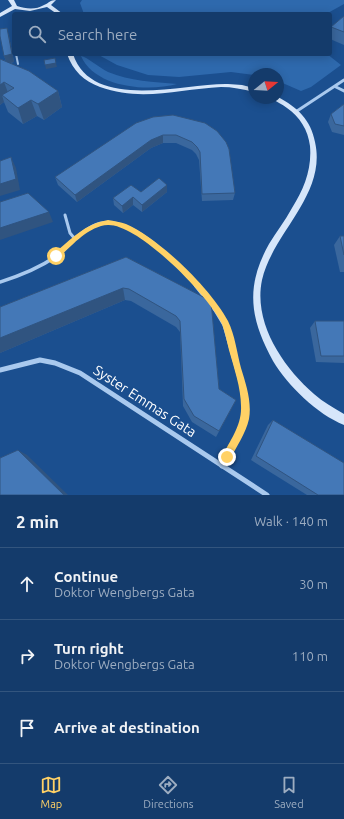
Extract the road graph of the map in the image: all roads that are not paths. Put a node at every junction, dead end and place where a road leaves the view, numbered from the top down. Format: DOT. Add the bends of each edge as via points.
graph roads {
  1 [pos="11,0"];
  2 [pos="53,0"];
  3 [pos="47,5"];
  4 [pos="15,7"];
  5 [pos="57,12"];
  6 [pos="0,15"];
  7 [pos="16,56"];
  8 [pos="71,56"];
  9 [pos="18,64"];
  10 [pos="344,80"];
  11 [pos="336,87"];
  12 [pos="248,89"];
  13 [pos="344,91"];
  14 [pos="284,103"];
  15 [pos="297,111"];
  16 [pos="65,215"];
  17 [pos="75,239"];
  18 [pos="0,282"];
  19 [pos="0,370"];
  20 [pos="344,420"];
  21 [pos="222,466"];
  22 [pos="267,495"];
  1 -- 4 [label="street"];
  2 -- 3 [label="street"];
  3 -- 4 [label="street" via="31,10"];
  3 -- 5 [label="street"];
  4 -- 6 [label="street"];
  7 -- 9 [label="lane"];
  8 -- 12 [label="street" via="74,66 85,77 121,92 162,92 218,85"];
  10 -- 11 [label="street"];
  11 -- 13 [label="street"];
  11 -- 15 [label="street"];
  14 -- 15 [label="street"];
  15 -- 20 [label="street" via="309,129 314,166 304,196 263,264 258,282 258,309 264,332 282,366 312,399"];
  16 -- 17 [label="lane" via="70,233"];
  17 -- 18 [label="street" via="56,256 35,269"];
  17 -- 21 [label="street" via="98,224 108,222 124,226 146,239 180,267 215,306 226,324 246,406 242,428"];
  19 -- 21 [label="street, Syster Emmas Gata" via="40,360 80,373"];
  21 -- 22 [label="street, Syster Emmas Gata"];
}
